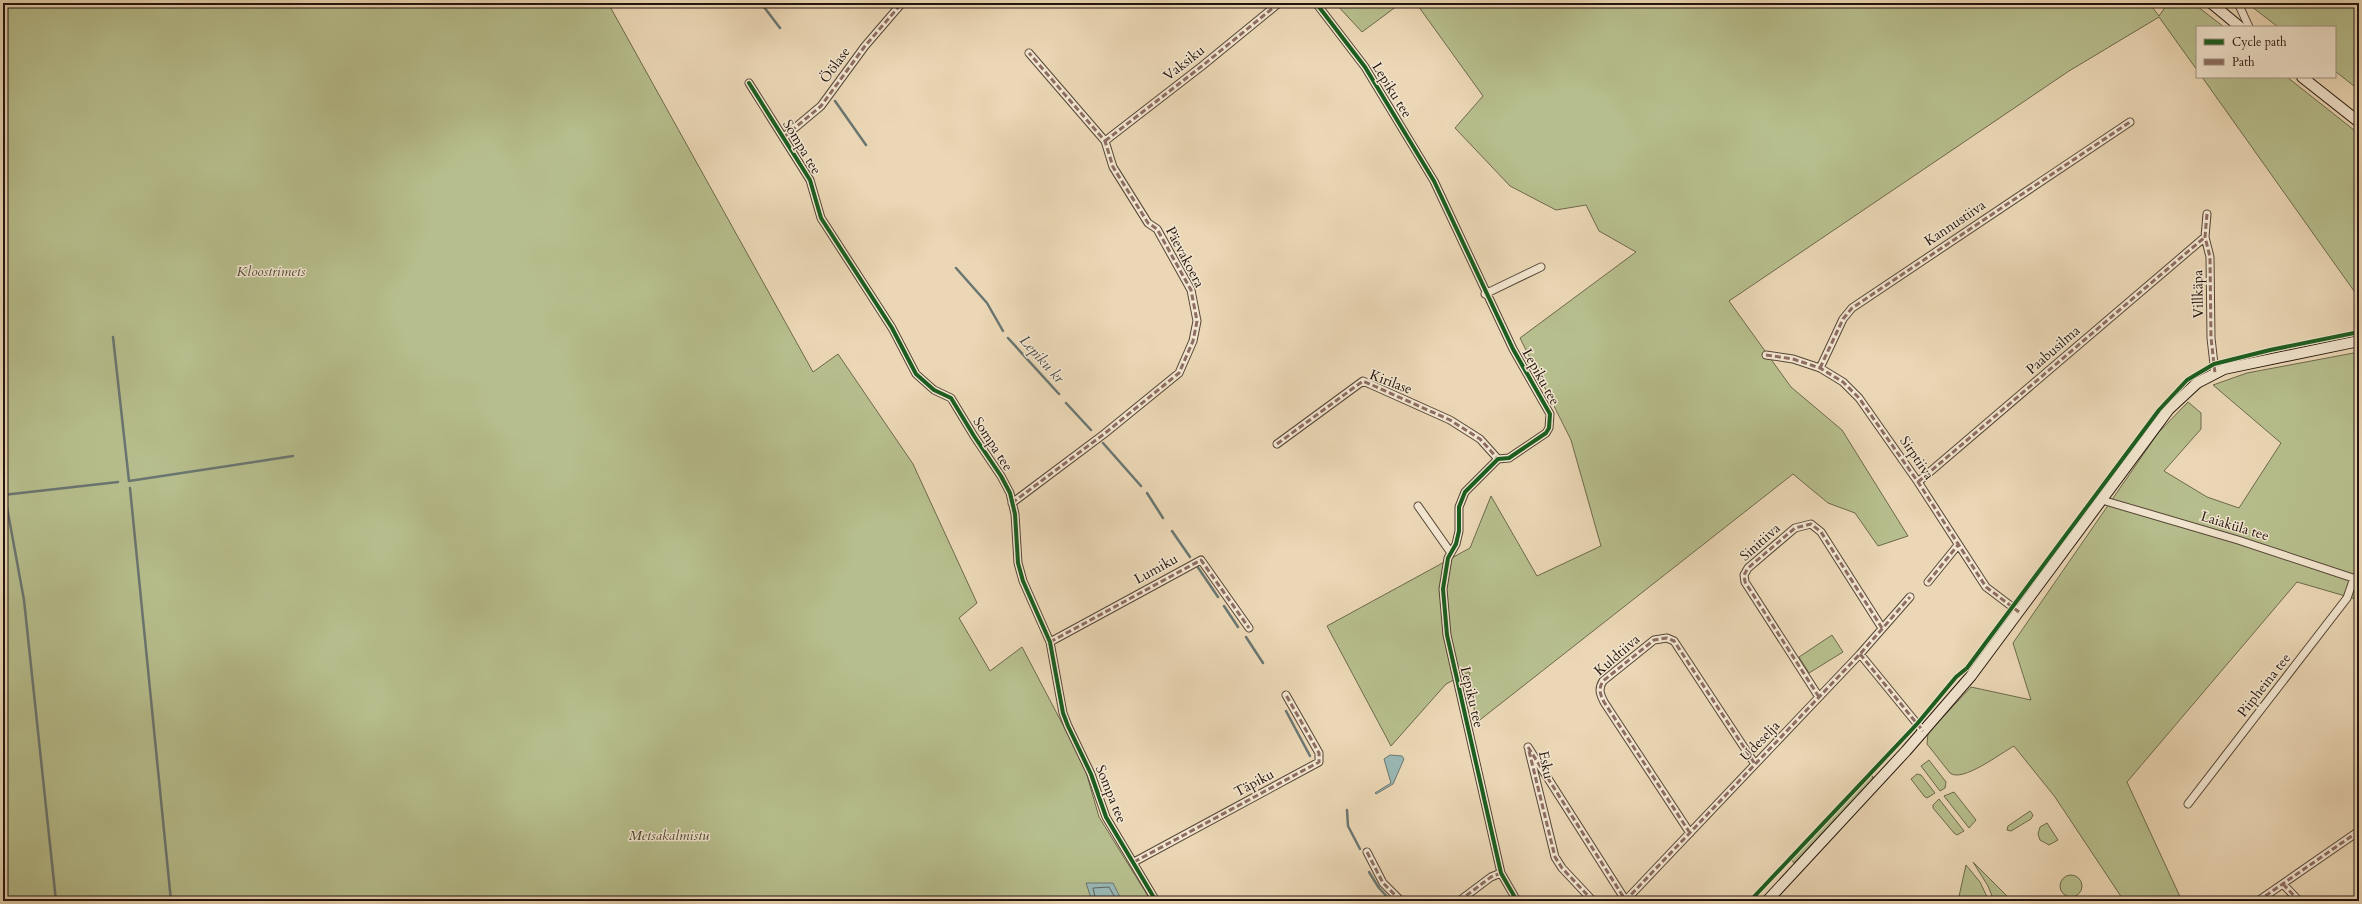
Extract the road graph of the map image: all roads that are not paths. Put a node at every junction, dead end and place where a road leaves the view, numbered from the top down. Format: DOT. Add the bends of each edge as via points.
graph roads {
  1 [pos="902,3"];
  2 [pos="1278,3"];
  3 [pos="1316,3"];
  4 [pos="2211,3"];
  5 [pos="2238,3"];
  6 [pos="2222,7"];
  7 [pos="2239,26"];
  8 [pos="2249,26"];
  9 [pos="1030,53"];
  10 [pos="2303,78"];
  11 [pos="750,83"];
  12 [pos="2130,122"];
  13 [pos="2359,122"];
  14 [pos="784,137"];
  15 [pos="1104,141"];
  16 [pos="2207,214"];
  17 [pos="2205,237"];
  18 [pos="1541,266"];
  19 [pos="1485,294"];
  20 [pos="2359,341"];
  21 [pos="1766,355"];
  22 [pos="1820,368"];
  23 [pos="2216,373"];
  24 [pos="1277,444"];
  25 [pos="1498,459"];
  26 [pos="1918,482"];
  27 [pos="2102,500"];
  28 [pos="1012,503"];
  29 [pos="1418,506"];
  30 [pos="1958,546"];
  31 [pos="1451,553"];
  32 [pos="2356,579"];
  33 [pos="1928,582"];
  34 [pos="1910,598"];
  35 [pos="2019,612"];
  36 [pos="1249,628"];
  37 [pos="1882,628"];
  38 [pos="1050,642"];
  39 [pos="1860,654"];
  40 [pos="1286,696"];
  41 [pos="1819,697"];
  42 [pos="1923,731"];
  43 [pos="1755,764"];
  44 [pos="2188,804"];
  45 [pos="2359,831"];
  46 [pos="1690,833"];
  47 [pos="1367,852"];
  48 [pos="1134,862"];
  49 [pos="1501,873"];
  50 [pos="2283,884"];
  51 [pos="1156,901"];
  52 [pos="1401,901"];
  53 [pos="1459,901"];
  54 [pos="1517,901"];
  55 [pos="1593,901"];
  56 [pos="1626,901"];
  57 [pos="1767,901"];
  58 [pos="2258,901"];
  59 [pos="2298,901"];
  1 -- 14 [label="street, Öölase" via="865,46 821,106"];
  2 -- 15 [label="street, Vaksiku" via="1202,66"];
  3 -- 19 [label="street, Lepiku tee" via="1365,67 1405,130 1445,202"];
  4 -- 6 [label="main road"];
  5 -- 8 [label="street"];
  6 -- 7 [label="main road"];
  9 -- 15 [label="street, Päevakoera"];
  10 -- 13 [label="main road"];
  11 -- 14 [label="street, Sompa tee"];
  12 -- 22 [label="street, Kannustiiva" via="1852,308 1843,319"];
  14 -- 28 [label="street, Sompa tee" via="810,180 821,218 892,328 916,374 934,390 952,398 1002,476"];
  15 -- 28 [label="street, Päevakoera" via="1113,167 1148,222 1157,229 1191,290 1197,321 1193,341 1179,372 1104,434"];
  16 -- 17 [label="street, Villkäpa"];
  17 -- 23 [label="street, Villkäpa" via="2210,257 2211,338"];
  17 -- 26 [label="street, Paabusilma"];
  18 -- 19 [label="street"];
  19 -- 25 [label="street, Lepiku tee" via="1550,414 1546,433 1509,458"];
  20 -- 23 [label="main road" via="2252,361"];
  21 -- 22 [label="street, Sirptiiva" via="1793,359"];
  22 -- 26 [label="street, Sirptiiva" via="1843,382 1859,398"];
  23 -- 27 [label="main road" via="2197,383 2169,409"];
  24 -- 25 [label="street, Kirilase" via="1363,381 1450,420 1480,439"];
  25 -- 31 [label="street, Lepiku tee" via="1465,492 1459,507 1459,531"];
  26 -- 30 [label="street, Sirptiiva"];
  27 -- 32 [label="street, Laiaküla tee" via="2238,540"];
  27 -- 35 [label="main road"];
  28 -- 38 [label="street, Sompa tee" via="1018,563 1023,581"];
  29 -- 31 [label="street"];
  30 -- 33 [label="street"];
  30 -- 35 [label="street, Sirptiiva" via="1986,587"];
  31 -- 49 [label="street, Lepiku tee" via="1443,589 1447,635"];
  32 -- 44 [label="street, Piipheina tee" via="2348,598"];
  34 -- 37 [label="street, Udeselja"];
  35 -- 42 [label="main road" via="1971,676"];
  36 -- 38 [label="street, Lumiku" via="1201,560"];
  37 -- 39 [label="street, Udeselja"];
  37 -- 41 [label="street, Sinitiiva" via="1821,532 1811,524 1795,528 1748,568 1744,575 1745,582"];
  38 -- 48 [label="street, Sompa tee" via="1063,713 1092,774 1106,817"];
  39 -- 41 [label="street, Udeselja"];
  39 -- 42 [label="street"];
  40 -- 48 [label="street, Täpiku" via="1319,753 1319,762"];
  41 -- 43 [label="street, Udeselja"];
  42 -- 57 [label="main road"];
  43 -- 46 [label="street, Udeselja"];
  43 -- 46 [label="street, Kuldtiiva" via="1674,641 1667,638 1654,640 1603,681 1600,694 1604,702"];
  45 -- 50 [label="street"];
  46 -- 56 [label="street, Udeselja"];
  47 -- 52 [label="street" via="1383,883"];
  48 -- 51 [label="street, Sompa tee"];
  49 -- 53 [label="street" via="1491,877"];
  49 -- 54 [label="street, Lepiku tee"];
  50 -- 58 [label="street"];
  50 -- 59 [label="street"];
  55 -- 56 [label="street, Esku" via="1555,857 1528,747"];
}
